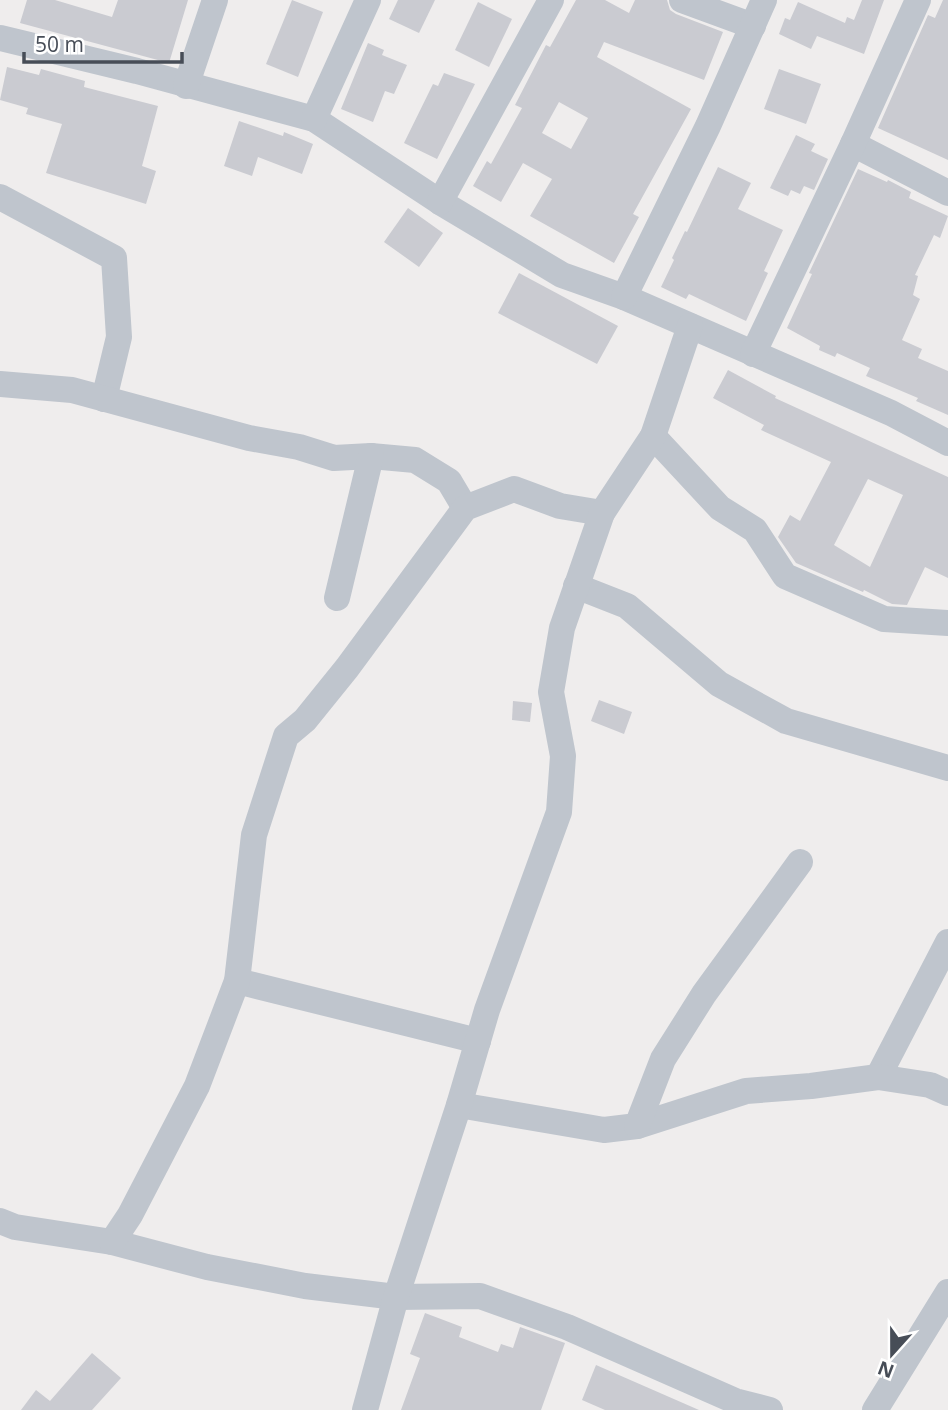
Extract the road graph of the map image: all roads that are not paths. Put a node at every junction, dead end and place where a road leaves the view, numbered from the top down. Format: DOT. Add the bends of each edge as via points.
graph roads {
  1 [pos="215,0"];
  2 [pos="368,0"];
  3 [pos="551,0"];
  4 [pos="682,0"];
  5 [pos="764,0"];
  6 [pos="918,0"];
  7 [pos="753,26"];
  8 [pos="0,38"];
  9 [pos="186,86"];
  10 [pos="314,119"];
  11 [pos="853,144"];
  12 [pos="948,193"];
  13 [pos="0,197"];
  14 [pos="440,202"];
  15 [pos="624,297"];
  16 [pos="690,326"];
  17 [pos="753,354"];
  18 [pos="0,384"];
  19 [pos="104,399"];
  20 [pos="653,436"];
  21 [pos="948,443"];
  22 [pos="371,456"];
  23 [pos="465,508"];
  24 [pos="601,513"];
  25 [pos="576,586"];
  26 [pos="337,598"];
  27 [pos="948,622"];
  28 [pos="948,768"];
  29 [pos="800,862"];
  30 [pos="948,942"];
  31 [pos="237,981"];
  32 [pos="478,1041"];
  33 [pos="878,1077"];
  34 [pos="948,1093"];
  35 [pos="459,1105"];
  36 [pos="637,1126"];
  37 [pos="5,1229"];
  38 [pos="112,1242"];
  39 [pos="948,1292"];
  40 [pos="396,1297"];
  41 [pos="365,1410"];
  42 [pos="770,1410"];
  43 [pos="875,1410"];
  1 -- 9 [label="street"];
  2 -- 10 [label="street"];
  3 -- 14 [label="street"];
  4 -- 7 [label="street"];
  5 -- 7 [label="street"];
  6 -- 11 [label="street"];
  7 -- 15 [label="street"];
  8 -- 9 [label="street"];
  9 -- 10 [label="street"];
  10 -- 14 [label="street"];
  11 -- 12 [label="street"];
  11 -- 17 [label="street"];
  13 -- 19 [label="street" via="114,258 119,337"];
  14 -- 15 [label="street" via="562,275"];
  15 -- 16 [label="street"];
  16 -- 17 [label="street"];
  16 -- 20 [label="street"];
  17 -- 21 [label="street" via="891,413"];
  18 -- 19 [label="street" via="72,390"];
  19 -- 22 [label="street" via="334,458"];
  20 -- 24 [label="street"];
  20 -- 27 [label="street" via="720,508 755,530 785,576 884,619"];
  22 -- 23 [label="street" via="415,460 449,481"];
  22 -- 26 [label="street"];
  23 -- 24 [label="street" via="514,489 560,506"];
  23 -- 31 [label="street" via="347,668 286,736 254,835"];
  24 -- 25 [label="street"];
  25 -- 28 [label="street" via="627,606 719,684 786,721"];
  25 -- 32 [label="street" via="562,628 551,692 562,756 559,812"];
  29 -- 36 [label="street" via="663,1059"];
  30 -- 33 [label="street"];
  31 -- 32 [label="street"];
  31 -- 38 [label="street" via="197,1086"];
  32 -- 35 [label="street"];
  33 -- 34 [label="street" via="930,1085"];
  33 -- 36 [label="street" via="746,1091"];
  35 -- 36 [label="street" via="604,1130"];
  35 -- 40 [label="street"];
  37 -- 38 [label="street"];
  38 -- 40 [label="street" via="305,1286"];
  39 -- 43 [label="street"];
  40 -- 41 [label="street"];
  40 -- 42 [label="street" via="480,1296 567,1326 734,1401"];
}
